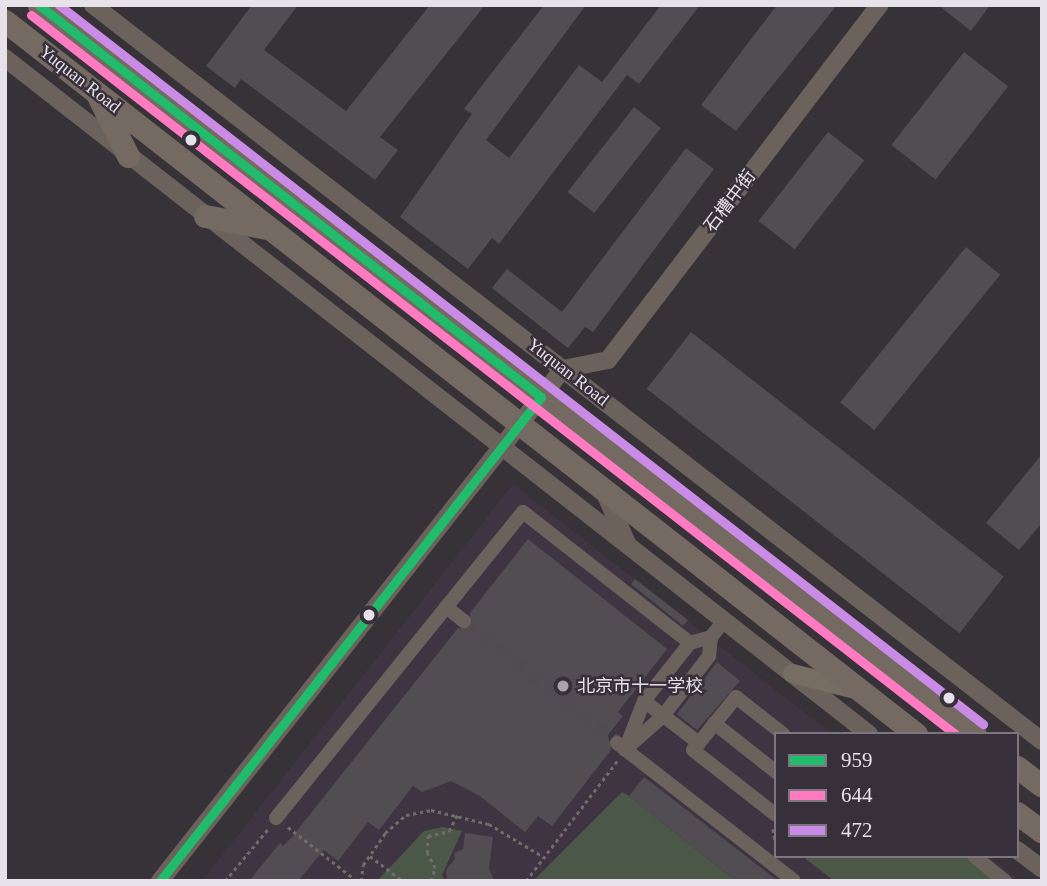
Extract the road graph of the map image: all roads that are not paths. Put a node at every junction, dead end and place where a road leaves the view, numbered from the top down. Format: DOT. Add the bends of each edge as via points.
graph roads {
  1 [pos="39,5"];
  2 [pos="93,5"];
  3 [pos="879,5"];
  4 [pos="5,21"];
  5 [pos="5,58"];
  6 [pos="96,92"];
  7 [pos="128,156"];
  8 [pos="205,216"];
  9 [pos="272,229"];
  10 [pos="563,369"];
  11 [pos="541,397"];
  12 [pos="521,423"];
  13 [pos="503,446"];
  14 [pos="601,486"];
  15 [pos="627,543"];
  16 [pos="446,607"];
  17 [pos="464,621"];
  18 [pos="725,621"];
  19 [pos="711,638"];
  20 [pos="690,643"];
  21 [pos="792,673"];
  22 [pos="861,690"];
  23 [pos="644,701"];
  24 [pos="663,716"];
  25 [pos="714,723"];
  26 [pos="780,732"];
  27 [pos="866,732"];
  28 [pos="914,732"];
  29 [pos="972,732"];
  30 [pos="1042,741"];
  31 [pos="699,743"];
  32 [pos="621,746"];
  33 [pos="1019,769"];
  34 [pos="774,770"];
  35 [pos="1042,786"];
  36 [pos="774,813"];
  37 [pos="1019,815"];
  38 [pos="276,818"];
  39 [pos="1042,832"];
  40 [pos="1019,852"];
  41 [pos="976,858"];
  42 [pos="1042,869"];
  43 [pos="160,881"];
  44 [pos="794,881"];
  45 [pos="1005,881"];
  1 -- 11 [label="main road, Yuquan Road"];
  2 -- 10 [label="street, Yuquan Road"];
  3 -- 10 [label="street, 石槽中街" via="608,360"];
  4 -- 6 [label="main road, Yuquan Road"];
  5 -- 7 [label="street, Yuquan Road"];
  6 -- 7 [label="main road"];
  6 -- 9 [label="main road, Yuquan Road"];
  7 -- 8 [label="street, Yuquan Road"];
  8 -- 9 [label="main road"];
  8 -- 13 [label="street, Yuquan Road"];
  9 -- 12 [label="main road, Yuquan Road"];
  10 -- 11 [label="street"];
  10 -- 30 [label="street, Yuquan Road"];
  11 -- 12 [label="street"];
  11 -- 29 [label="main road, Yuquan Road"];
  12 -- 13 [label="street"];
  12 -- 14 [label="main road, Yuquan Road"];
  13 -- 15 [label="street, Yuquan Road"];
  13 -- 43 [label="street"];
  14 -- 15 [label="street"];
  14 -- 22 [label="main road, Yuquan Road"];
  15 -- 18 [label="street, Yuquan Road"];
  16 -- 17 [label="street"];
  16 -- 20 [label="street" via="523,512"];
  16 -- 38 [label="street"];
  18 -- 19 [label="street"];
  18 -- 21 [label="street, Yuquan Road"];
  19 -- 20 [label="street"];
  19 -- 24 [label="street" via="709,656"];
  20 -- 23 [label="street"];
  21 -- 22 [label="main road"];
  21 -- 27 [label="street, Yuquan Road"];
  22 -- 28 [label="main road, Yuquan Road"];
  23 -- 24 [label="street"];
  23 -- 32 [label="street"];
  24 -- 31 [label="street"];
  24 -- 32 [label="street"];
  25 -- 26 [label="street" via="736,697"];
  25 -- 31 [label="street"];
  25 -- 34 [label="street"];
  31 -- 36 [label="street" via="693,750"];
  32 -- 44 [label="street"];
  33 -- 35 [label="main road"];
  37 -- 39 [label="main road"];
  40 -- 42 [label="street"];
  41 -- 45 [label="street"];
}
